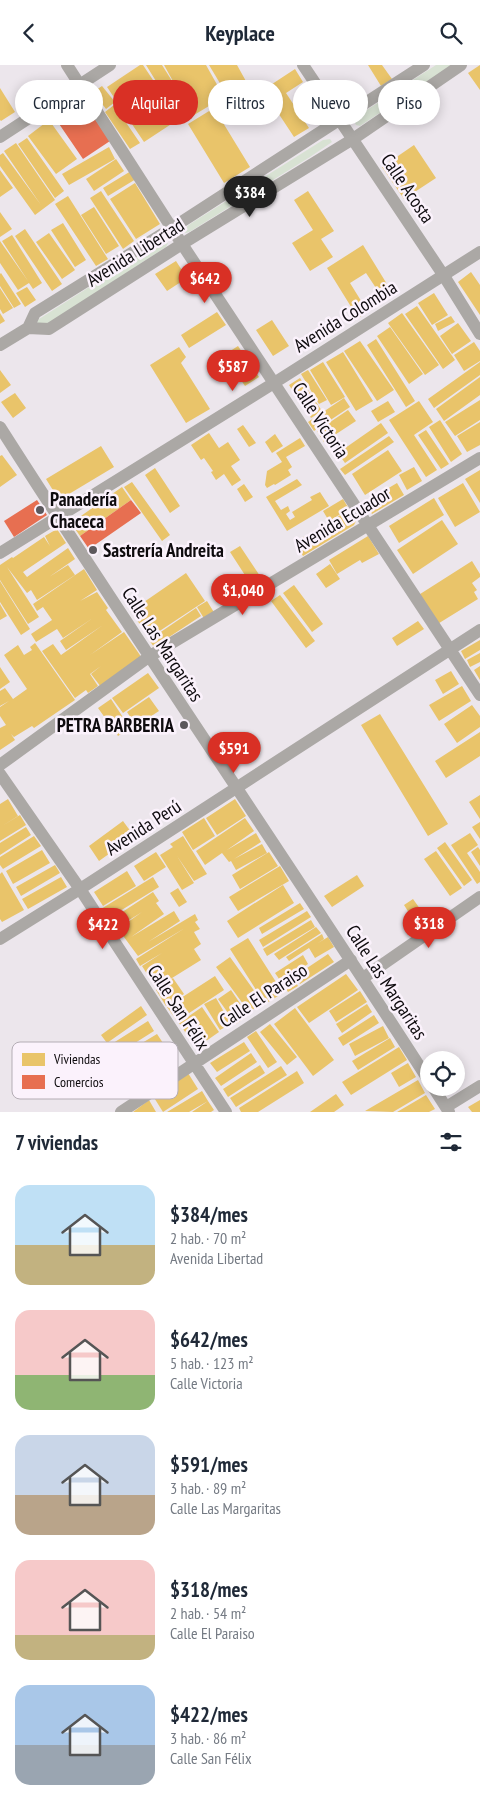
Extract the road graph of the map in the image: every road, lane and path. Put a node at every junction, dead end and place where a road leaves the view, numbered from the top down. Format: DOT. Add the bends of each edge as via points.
graph roads {
  1 [pos="67,65"];
  2 [pos="110,65"];
  3 [pos="303,65"];
  4 [pos="424,65"];
  5 [pos="461,65"];
  6 [pos="78,80"];
  7 [pos="88,80"];
  8 [pos="313,80"];
  9 [pos="368,102"];
  10 [pos="103,120"];
  11 [pos="19,125"];
  12 [pos="332,125"];
  13 [pos="343,125"];
  14 [pos="0,137"];
  15 [pos="353,139"];
  16 [pos="172,228"];
  17 [pos="182,244"];
  18 [pos="480,252"];
  19 [pos="444,275"];
  20 [pos="28,328"];
  21 [pos="480,334"];
  22 [pos="0,345"];
  23 [pos="274,383"];
  24 [pos="0,427"];
  25 [pos="480,457"];
  26 [pos="57,516"];
  27 [pos="368,525"];
  28 [pos="0,553"];
  29 [pos="480,629"];
  30 [pos="450,649"];
  31 [pos="150,656"];
  32 [pos="480,695"];
  33 [pos="0,765"];
  34 [pos="0,774"];
  35 [pos="237,788"];
  36 [pos="80,889"];
  37 [pos="480,897"];
  38 [pos="0,939"];
  39 [pos="351,960"];
  40 [pos="363,978"];
  41 [pos="193,1063"];
  42 [pos="420,1067"];
  43 [pos="178,1073"];
  44 [pos="480,1086"];
  45 [pos="439,1096"];
  46 [pos="140,1099"];
  47 [pos="447,1109"];
  48 [pos="121,1112"];
  49 [pos="226,1112"];
  1 -- 6 [label="street, Calle Victoria"];
  2 -- 7 [label="street"];
  3 -- 8 [label="street, Calle Acosta"];
  4 -- 9 [label="street, Avenida Libertad"];
  5 -- 15 [label="street, Avenida Libertad"];
  10 -- 16 [label="street, Calle Victoria"];
  11 -- 14 [label="street"];
  12 -- 16 [label="street, Avenida Libertad"];
  13 -- 15 [label="street, Calle Acosta"];
  15 -- 17 [label="street, Avenida Libertad"];
  15 -- 19 [label="street, Calle Acosta"];
  16 -- 17 [label="street, Calle Victoria"];
  16 -- 20 [label="street, Avenida Libertad" via="35,313"];
  17 -- 20 [label="street, Avenida Libertad" via="49,329"];
  17 -- 23 [label="street, Calle Victoria"];
  18 -- 19 [label="street, Avenida Colombia"];
  19 -- 21 [label="street, Calle Acosta"];
  19 -- 23 [label="street, Avenida Colombia"];
  20 -- 22 [label="street, Avenida Libertad"];
  23 -- 26 [label="street, Avenida Colombia"];
  23 -- 27 [label="street, Calle Victoria"];
  24 -- 26 [label="street, Calle Las Margaritas"];
  25 -- 27 [label="street, Avenida Ecuador"];
  26 -- 28 [label="street, Avenida Colombia"];
  26 -- 31 [label="street, Calle Las Margaritas"];
  27 -- 30 [label="street, Calle Victoria"];
  27 -- 31 [label="street, Avenida Ecuador"];
  29 -- 30 [label="street, Avenida Perú"];
  30 -- 32 [label="street, Calle Victoria"];
  30 -- 35 [label="street, Avenida Perú"];
  31 -- 33 [label="street, Avenida Ecuador"];
  31 -- 35 [label="street, Calle Las Margaritas"];
  34 -- 36 [label="street, Calle San Félix"];
  35 -- 36 [label="street, Avenida Perú"];
  35 -- 39 [label="street, Calle Las Margaritas"];
  36 -- 38 [label="street, Avenida Perú"];
  36 -- 41 [label="street, Calle San Félix"];
  37 -- 40 [label="street"];
  39 -- 40 [label="street, Calle Las Margaritas"];
  39 -- 41 [label="street, Calle El Paraiso"];
  40 -- 42 [label="street, Calle Las Margaritas"];
  41 -- 43 [label="street, Calle El Paraiso"];
  41 -- 49 [label="street, Calle San Félix"];
  44 -- 47 [label="street"];
  45 -- 47 [label="street"];
  46 -- 48 [label="street, Calle El Paraiso"];
}
